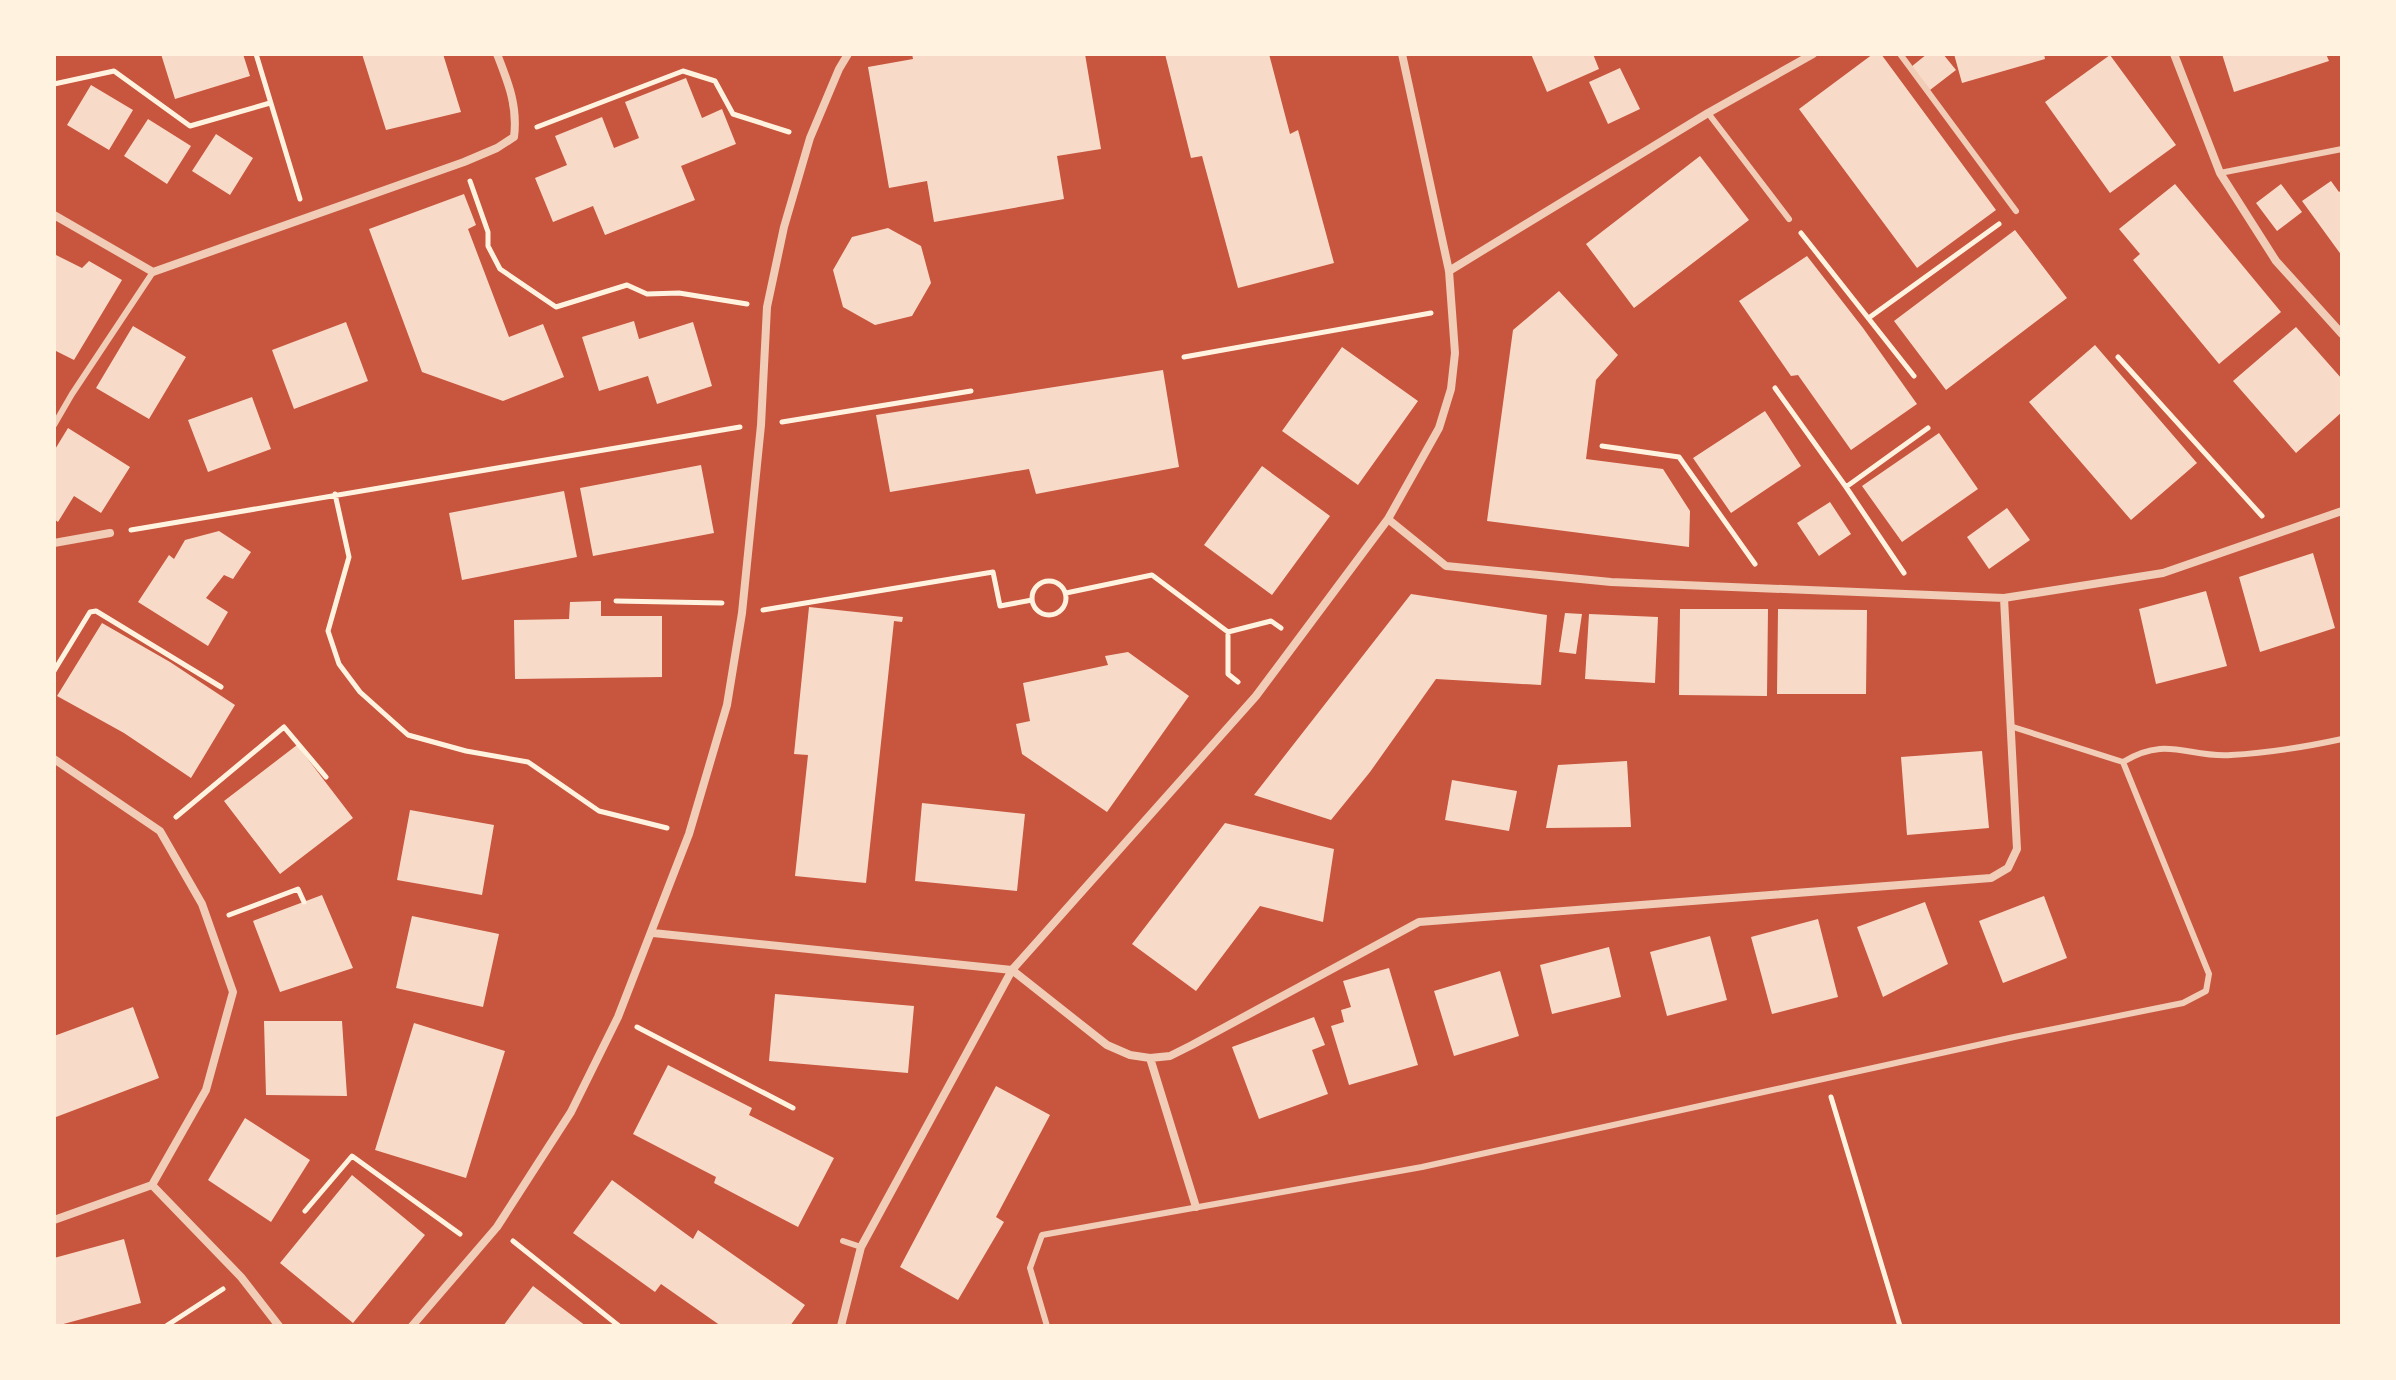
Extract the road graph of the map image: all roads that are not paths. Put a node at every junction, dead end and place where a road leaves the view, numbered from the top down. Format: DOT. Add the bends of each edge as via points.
graph roads {
  1 [pos="497,54"];
  2 [pos="848,54"];
  3 [pos="1402,54"];
  4 [pos="1813,54"];
  5 [pos="1900,54"];
  6 [pos="2174,54"];
  7 [pos="1708,113"];
  8 [pos="2342,149"];
  9 [pos="2220,173"];
  10 [pos="2016,211"];
  11 [pos="54,215"];
  12 [pos="1789,219"];
  13 [pos="1449,271"];
  14 [pos="153,272"];
  15 [pos="2342,334"];
  16 [pos="54,425"];
  17 [pos="2342,511"];
  18 [pos="1388,519"];
  19 [pos="110,533"];
  20 [pos="54,543"];
  21 [pos="2004,598"];
  22 [pos="2013,727"];
  23 [pos="2342,739"];
  24 [pos="54,759"];
  25 [pos="2123,762"];
  26 [pos="653,933"];
  27 [pos="1012,970"];
  28 [pos="1150,1058"];
  29 [pos="152,1185"];
  30 [pos="1196,1207"];
  31 [pos="54,1220"];
  32 [pos="843,1241"];
  33 [pos="861,1247"];
  34 [pos="279,1326"];
  35 [pos="412,1326"];
  36 [pos="841,1326"];
  37 [pos="1047,1326"];
  1 -- 14 [label="street" via="514,96 516,121 514,137 497,148"];
  2 -- 26 [label="street" via="810,138 784,227 767,307 743,609 727,705"];
  3 -- 13 [label="street"];
  4 -- 7 [label="street"];
  5 -- 10 [label="lane"];
  6 -- 9 [label="street"];
  7 -- 12 [label="lane"];
  7 -- 13 [label="street"];
  8 -- 9 [label="lane"];
  9 -- 15 [label="street" via="2276,261"];
  11 -- 14 [label="street"];
  13 -- 18 [label="street" via="1455,353 1451,389 1439,428"];
  14 -- 16 [label="lane"];
  17 -- 21 [label="street" via="2163,573"];
  18 -- 21 [label="street" via="1446,566 1611,582"];
  18 -- 27 [label="street" via="1256,696"];
  19 -- 20 [label="street"];
  21 -- 22 [label="street"];
  22 -- 25 [label="lane"];
  22 -- 28 [label="street" via="2017,849 2008,868 1991,878 1419,922 1192,1045 1170,1056"];
  23 -- 25 [label="lane" via="2227,755 2159,748 2140,751"];
  24 -- 29 [label="street" via="160,831 209,922 233,992 206,1090"];
  25 -- 30 [label="lane" via="2209,974 2206,991 2183,1003 1422,1167"];
  26 -- 27 [label="street"];
  26 -- 35 [label="street" via="571,1112 497,1227"];
  27 -- 28 [label="street" via="1107,1045"];
  27 -- 33 [label="street"];
  28 -- 30 [label="street"];
  29 -- 31 [label="street"];
  29 -- 34 [label="street" via="241,1277"];
  30 -- 37 [label="lane" via="1042,1235 1030,1268"];
  32 -- 33 [label="lane"];
  33 -- 36 [label="street"];
}
